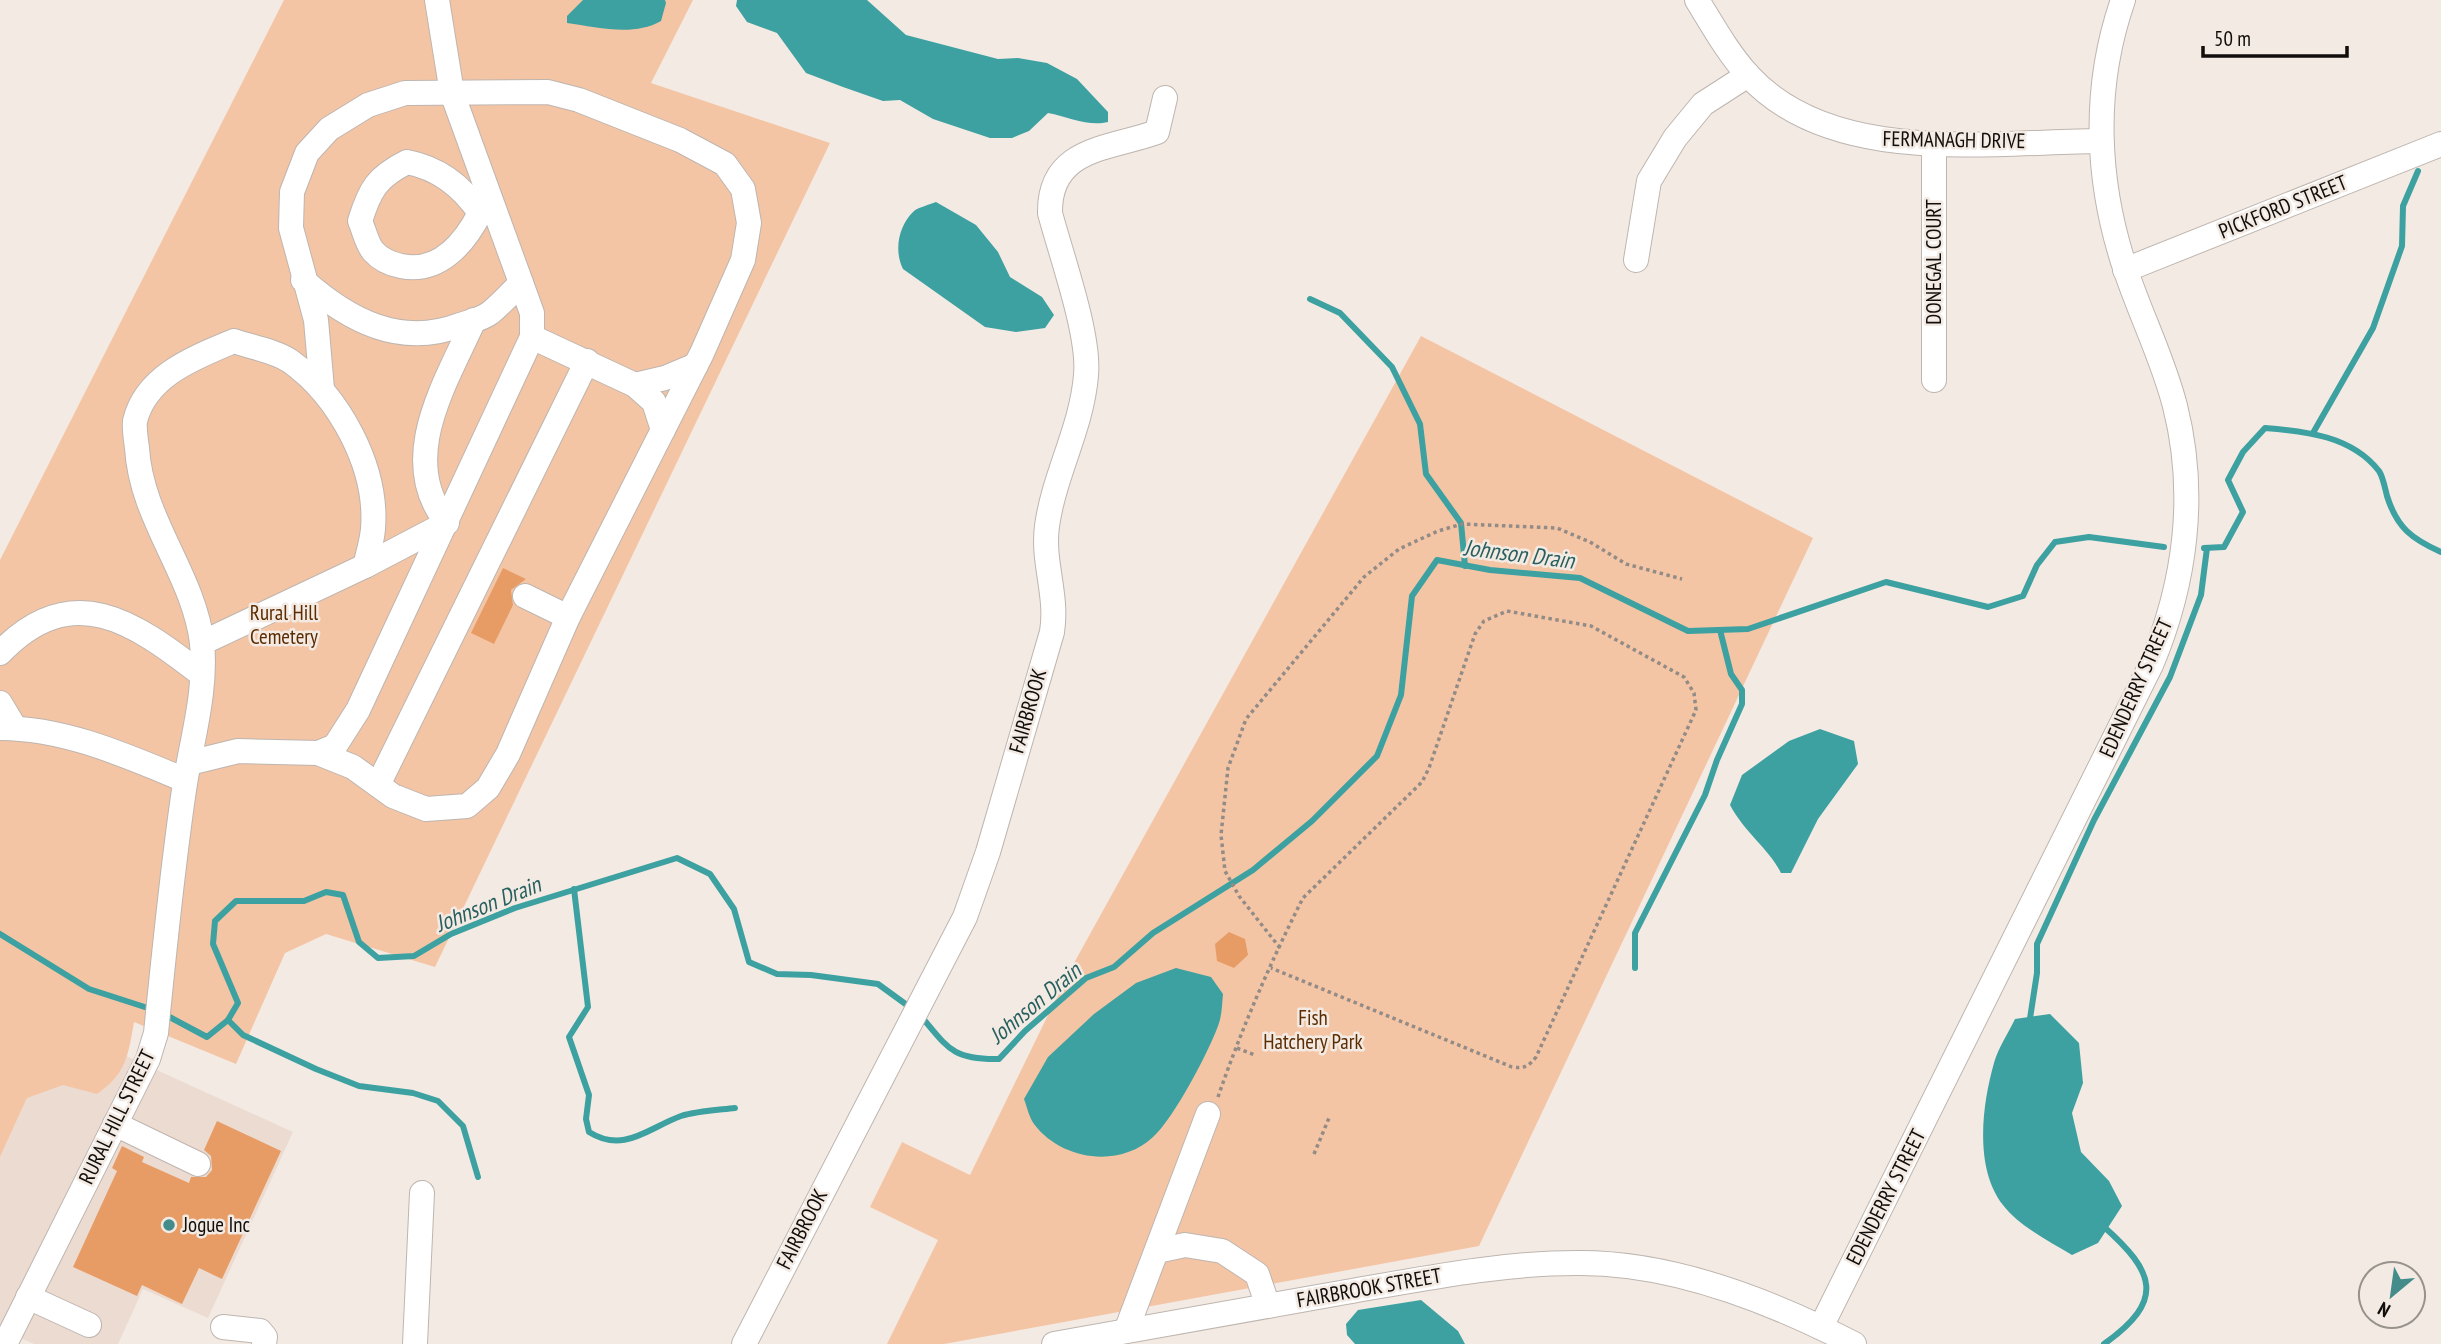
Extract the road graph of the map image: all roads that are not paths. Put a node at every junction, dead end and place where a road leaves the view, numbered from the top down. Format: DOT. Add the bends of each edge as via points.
graph roads {
  1 [pos="437,0"];
  2 [pos="1697,0"];
  3 [pos="2123,0"];
  4 [pos="1748,75"];
  5 [pos="452,93"];
  6 [pos="1165,98"];
  7 [pos="2100,141"];
  8 [pos="1934,144"];
  9 [pos="2441,144"];
  10 [pos="488,214"];
  11 [pos="1636,260"];
  12 [pos="2125,270"];
  13 [pos="303,279"];
  14 [pos="521,283"];
  15 [pos="474,320"];
  16 [pos="532,337"];
  17 [pos="587,361"];
  18 [pos="696,365"];
  19 [pos="1934,380"];
  20 [pos="635,385"];
  21 [pos="322,389"];
  22 [pos="663,429"];
  23 [pos="447,523"];
  24 [pos="365,566"];
  25 [pos="525,596"];
  26 [pos="568,617"];
  27 [pos="201,643"];
  28 [pos="0,653"];
  29 [pos="201,674"];
  30 [pos="0,703"];
  31 [pos="7,728"];
  32 [pos="318,753"];
  33 [pos="186,777"];
  34 [pos="378,785"];
  35 [pos="1212,1109"];
  36 [pos="116,1124"];
  37 [pos="198,1164"];
  38 [pos="422,1194"];
  39 [pos="1157,1251"];
  40 [pos="28,1297"];
  41 [pos="1268,1306"];
  42 [pos="89,1325"];
  43 [pos="223,1327"];
  44 [pos="1821,1327"];
  45 [pos="1126,1331"];
  46 [pos="5,1344"];
  47 [pos="264,1344"];
  48 [pos="415,1344"];
  49 [pos="744,1344"];
  50 [pos="1054,1344"];
  51 [pos="1854,1344"];
  1 -- 5 [label="street"];
  2 -- 4 [label="street, FERMANAGH DRIVE"];
  3 -- 7 [label="street, EDENDERRY STREET" via="2105,75"];
  4 -- 8 [label="street, FERMANAGH DRIVE" via="1784,105 1826,127 1875,139"];
  4 -- 11 [label="street" via="1703,104 1675,138 1649,181"];
  5 -- 10 [label="street"];
  5 -- 13 [label="street" via="405,93 368,105 330,129 307,153 292,192 291,228"];
  5 -- 18 [label="street" via="558,95 680,140 725,164 743,189 749,223 743,260"];
  6 -- 49 [label="street, FAIRBROOK" via="1157,132 1075,159 1052,189 1050,213 1087,363 1075,427 1046,528 1054,617 988,852 965,917"];
  7 -- 8 [label="street, FERMANAGH DRIVE"];
  7 -- 12 [label="street, EDENDERRY STREET" via="2107,199"];
  8 -- 19 [label="street, DONEGAL COURT"];
  9 -- 12 [label="street, PICKFORD STREET"];
  10 -- 10 [label="street" via="429,166 407,162 386,172 369,192 360,221 373,251 391,264 418,270 442,261"];
  10 -- 14 [label="street"];
  12 -- 44 [label="street, EDENDERRY STREET" via="2160,355 2186,471 2186,536 2171,612 2146,676"];
  13 -- 15 [label="street" via="328,302 374,328 410,335 448,330"];
  13 -- 21 [label="street" via="316,320"];
  14 -- 15 [label="street" via="488,315"];
  14 -- 16 [label="street" via="532,313"];
  15 -- 23 [label="street" via="428,428 423,467 431,497"];
  16 -- 17 [label="street"];
  16 -- 23 [label="street"];
  17 -- 20 [label="street"];
  17 -- 34 [label="street"];
  18 -- 20 [label="street"];
  18 -- 22 [label="street"];
  20 -- 22 [label="street" via="654,402"];
  21 -- 24 [label="street" via="349,430 371,489 373,529"];
  21 -- 27 [label="street, RURAL HILL STREET" via="288,359 234,341 185,361 152,389 135,422 138,464 148,504 192,606"];
  22 -- 26 [label="street"];
  23 -- 24 [label="street"];
  23 -- 32 [label="street" via="358,710 334,746"];
  24 -- 27 [label="street"];
  25 -- 26 [label="street"];
  26 -- 34 [label="street" via="508,754 488,788 467,806 426,809"];
  27 -- 29 [label="street, RURAL HILL STREET"];
  28 -- 29 [label="street" via="16,636 46,621 76,613 107,615 145,632"];
  29 -- 33 [label="street, RURAL HILL STREET"];
  30 -- 31 [label="street"];
  31 -- 33 [label="street" via="102,746"];
  32 -- 33 [label="street" via="238,751"];
  32 -- 34 [label="street" via="354,767"];
  33 -- 36 [label="street, RURAL HILL STREET" via="156,1033"];
  35 -- 39 [label="street"];
  36 -- 37 [label="street"];
  36 -- 40 [label="street, RURAL HILL STREET"];
  38 -- 48 [label="street"];
  39 -- 41 [label="street" via="1185,1245 1222,1251 1257,1274"];
  39 -- 45 [label="street"];
  40 -- 42 [label="street"];
  40 -- 46 [label="street, RURAL HILL STREET"];
  41 -- 44 [label="street, FAIRBROOK STREET" via="1438,1276 1577,1263 1685,1278"];
  41 -- 45 [label="street, FAIRBROOK STREET"];
  43 -- 47 [label="street" via="260,1331"];
  44 -- 51 [label="street, FAIRBROOK STREET"];
  45 -- 50 [label="street, FAIRBROOK STREET"];
}
